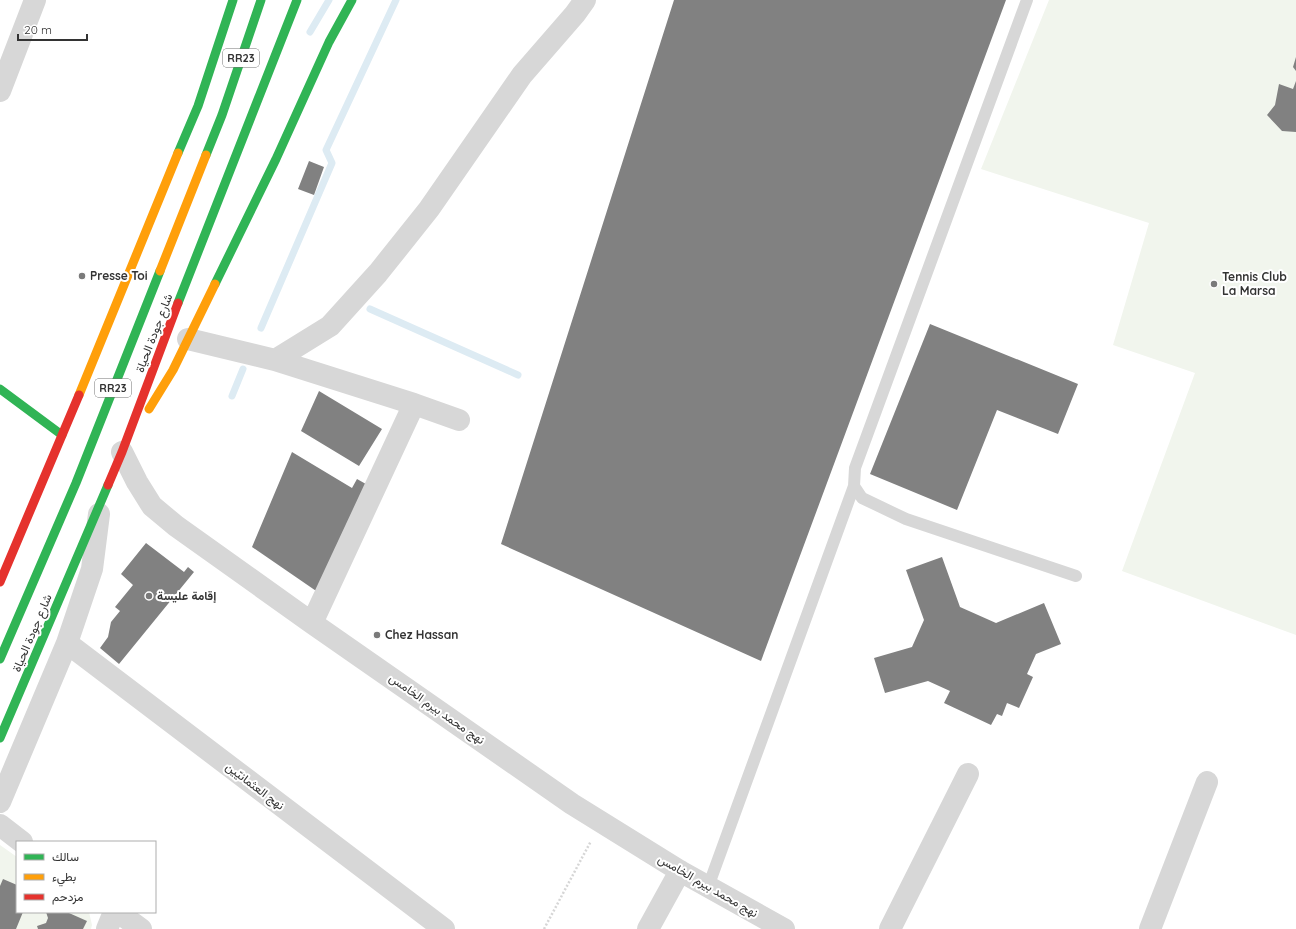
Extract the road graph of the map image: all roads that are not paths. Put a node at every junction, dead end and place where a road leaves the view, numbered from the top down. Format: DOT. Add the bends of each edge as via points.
graph roads {
  1 [pos="35,0"];
  2 [pos="233,0"];
  3 [pos="262,0"];
  4 [pos="297,0"];
  5 [pos="352,0"];
  6 [pos="584,0"];
  7 [pos="1027,0"];
  8 [pos="0,91"];
  9 [pos="188,339"];
  10 [pos="275,360"];
  11 [pos="0,389"];
  12 [pos="414,404"];
  13 [pos="459,420"];
  14 [pos="62,435"];
  15 [pos="122,452"];
  16 [pos="854,486"];
  17 [pos="100,505"];
  18 [pos="1076,576"];
  19 [pos="0,582"];
  20 [pos="312,623"];
  21 [pos="67,643"];
  22 [pos="0,659"];
  23 [pos="0,738"];
  24 [pos="968,774"];
  25 [pos="1207,782"];
  26 [pos="0,802"];
  27 [pos="0,826"];
  28 [pos="21,841"];
  29 [pos="680,871"];
  30 [pos="708,887"];
  31 [pos="114,913"];
  32 [pos="119,913"];
  33 [pos="779,928"];
  34 [pos="107,929"];
  35 [pos="141,929"];
  36 [pos="444,929"];
  37 [pos="648,929"];
  38 [pos="890,929"];
  39 [pos="1150,929"];
  1 -- 8 [label="street"];
  2 -- 14 [label="main road" via="198,106"];
  3 -- 22 [label="main road, شارع جودة الحياة / RR23" via="222,115 76,483"];
  4 -- 15 [label="main road, شارع جودة الحياة / RR23"];
  5 -- 9 [label="main road" via="329,42"];
  6 -- 10 [label="street" via="522,75 429,209 378,272 330,326"];
  7 -- 16 [label="lane" via="855,468"];
  9 -- 10 [label="street"];
  9 -- 15 [label="main road" via="173,370"];
  10 -- 12 [label="street"];
  11 -- 14 [label="main road"];
  12 -- 13 [label="street"];
  12 -- 20 [label="street"];
  14 -- 19 [label="main road"];
  15 -- 17 [label="main road, شارع جودة الحياة / RR23"];
  15 -- 20 [label="street, نهج محمد بيرم الخامس" via="152,506"];
  16 -- 18 [label="lane" via="862,498 906,519"];
  16 -- 30 [label="lane"];
  17 -- 21 [label="street" via="92,569"];
  17 -- 23 [label="main road, شارع جودة الحياة / RR23"];
  20 -- 29 [label="street, نهج محمد بيرم الخامس" via="572,804"];
  21 -- 26 [label="street"];
  21 -- 36 [label="street, نهج العثمانيّين"];
  24 -- 38 [label="street"];
  25 -- 39 [label="street"];
  27 -- 28 [label="street"];
  29 -- 30 [label="street, نهج محمد بيرم الخامس"];
  29 -- 37 [label="street"];
  30 -- 33 [label="street, نهج محمد بيرم الخامس"];
  31 -- 34 [label="street"];
  32 -- 35 [label="street"];
}
